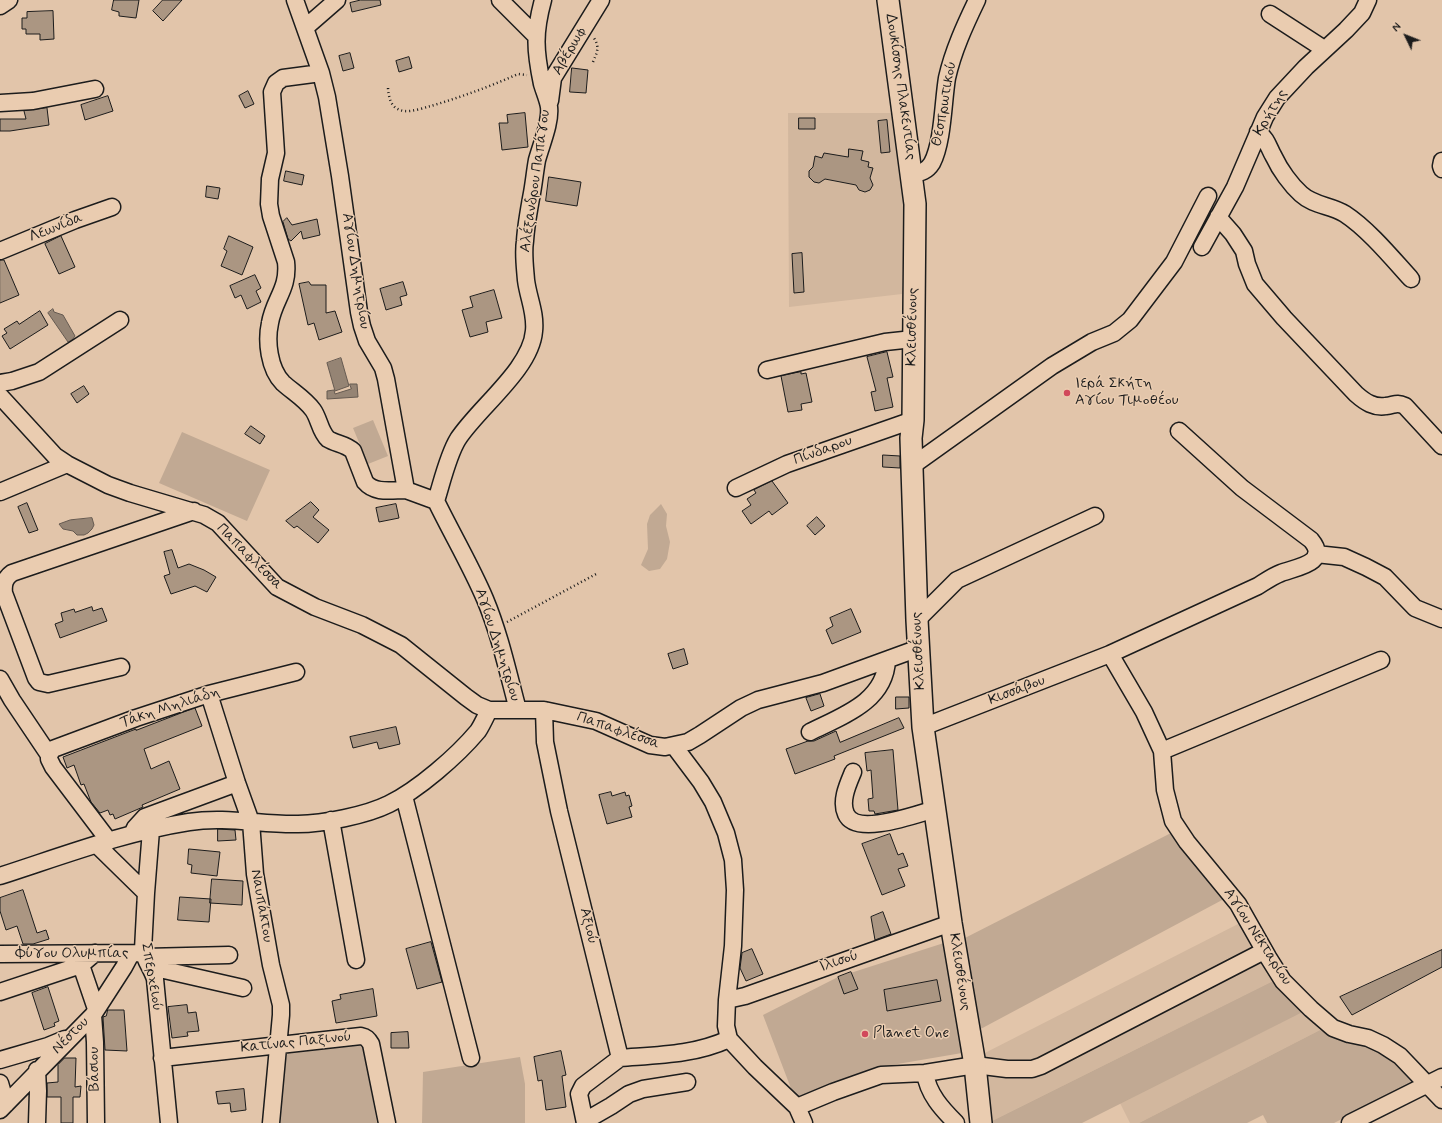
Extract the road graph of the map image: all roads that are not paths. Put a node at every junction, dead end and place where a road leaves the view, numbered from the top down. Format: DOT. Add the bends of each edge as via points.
graph roads {
  1 [pos="9,0"];
  2 [pos="295,0"];
  3 [pos="337,0"];
  4 [pos="500,0"];
  5 [pos="543,0"];
  6 [pos="601,0"];
  7 [pos="888,0"];
  8 [pos="977,0"];
  9 [pos="1368,0"];
  10 [pos="0,6"];
  11 [pos="1270,14"];
  12 [pos="306,27"];
  13 [pos="536,36"];
  14 [pos="1324,49"];
  15 [pos="321,73"];
  16 [pos="95,89"];
  17 [pos="0,104"];
  18 [pos="549,106"];
  19 [pos="1258,132"];
  20 [pos="1442,161"];
  21 [pos="1442,169"];
  22 [pos="912,174"];
  23 [pos="1208,196"];
  24 [pos="112,207"];
  25 [pos="1218,217"];
  26 [pos="1202,247"];
  27 [pos="0,251"];
  28 [pos="1411,279"];
  29 [pos="120,320"];
  30 [pos="913,339"];
  31 [pos="767,370"];
  32 [pos="0,383"];
  33 [pos="0,396"];
  34 [pos="913,420"];
  35 [pos="1179,431"];
  36 [pos="1442,446"];
  37 [pos="67,464"];
  38 [pos="912,466"];
  39 [pos="736,488"];
  40 [pos="406,490"];
  41 [pos="0,492"];
  42 [pos="436,501"];
  43 [pos="194,511"];
  44 [pos="1095,516"];
  45 [pos="1316,554"];
  46 [pos="1442,619"];
  47 [pos="917,620"];
  48 [pos="919,648"];
  49 [pos="1110,654"];
  50 [pos="887,660"];
  51 [pos="1381,660"];
  52 [pos="121,667"];
  53 [pos="296,672"];
  54 [pos="0,679"];
  55 [pos="209,694"];
  56 [pos="489,710"];
  57 [pos="518,710"];
  58 [pos="544,710"];
  59 [pos="923,727"];
  60 [pos="810,732"];
  61 [pos="674,746"];
  62 [pos="1162,751"];
  63 [pos="49,755"];
  64 [pos="853,772"];
  65 [pos="237,783"];
  66 [pos="404,796"];
  67 [pos="935,809"];
  68 [pos="331,820"];
  69 [pos="251,822"];
  70 [pos="152,830"];
  71 [pos="132,834"];
  72 [pos="103,843"];
  73 [pos="0,876"];
  74 [pos="146,893"];
  75 [pos="951,923"];
  76 [pos="1264,951"];
  77 [pos="95,953"];
  78 [pos="0,954"];
  79 [pos="229,955"];
  80 [pos="142,958"];
  81 [pos="356,960"];
  82 [pos="81,965"];
  83 [pos="243,988"];
  84 [pos="0,992"];
  85 [pos="727,1000"];
  86 [pos="94,1012"];
  87 [pos="69,1038"];
  88 [pos="729,1038"];
  89 [pos="278,1045"];
  90 [pos="162,1058"];
  91 [pos="471,1058"];
  92 [pos="620,1058"];
  93 [pos="0,1060"];
  94 [pos="975,1065"];
  95 [pos="38,1070"];
  96 [pos="926,1073"];
  97 [pos="1442,1077"];
  98 [pos="687,1082"];
  99 [pos="0,1083"];
  100 [pos="1428,1084"];
  101 [pos="1442,1100"];
  102 [pos="3,1107"];
  103 [pos="797,1107"];
  104 [pos="585,1122"];
  105 [pos="37,1123"];
  106 [pos="96,1123"];
  107 [pos="169,1123"];
  108 [pos="271,1123"];
  109 [pos="387,1123"];
  110 [pos="804,1123"];
  111 [pos="956,1123"];
  112 [pos="981,1123"];
  113 [pos="1350,1123"];
  1 -- 10 [label="street"];
  2 -- 12 [label="street, Αγίου Δημητρίου"];
  3 -- 12 [label="street"];
  4 -- 13 [label="street"];
  5 -- 13 [label="street, Αλέξανδρου Παπάγου"];
  6 -- 18 [label="street, Αβέρωφ" via="553,78"];
  7 -- 22 [label="main road, Δουκίσσης Πλακεντίας"];
  8 -- 22 [label="street, Θεσπρωτικού" via="952,61 934,157 927,170"];
  9 -- 14 [label="street, Κρήτης" via="1362,13"];
  11 -- 14 [label="street"];
  12 -- 15 [label="street, Αγίου Δημητρίου"];
  13 -- 18 [label="street, Αλέξανδρου Παπάγου" via="537,55"];
  14 -- 19 [label="street, Κρήτης" via="1288,84 1265,117"];
  15 -- 40 [label="street, Αγίου Δημητρίου" via="340,176 359,312 367,341 386,378"];
  15 -- 40 [label="street" via="283,78 276,83 272,92 276,153 270,178 269,204 287,270 268,333 272,363 282,382 318,417 324,434 353,451 368,485 374,489"];
  16 -- 17 [label="street" via="33,101"];
  18 -- 42 [label="street, Αλέξανδρου Παπάγου" via="537,160 524,242 526,281 534,313 534,331 530,345 520,365 458,439"];
  19 -- 25 [label="street, Κρήτης" via="1235,187"];
  19 -- 28 [label="street" via="1265,137 1274,157 1300,194 1316,204 1344,214 1385,250"];
  20 -- 21 [label="street"];
  22 -- 30 [label="main road, Κλεισθένους" via="915,204"];
  23 -- 38 [label="street" via="1174,262 1122,327 1052,366"];
  24 -- 27 [label="street, Λεωνίδα"];
  25 -- 26 [label="street, Κρήτης"];
  25 -- 36 [label="street" via="1244,251 1255,284 1356,394 1371,404 1385,406 1399,403 1405,406"];
  29 -- 32 [label="street" via="39,372"];
  30 -- 31 [label="street" via="885,342"];
  30 -- 34 [label="main road, Κλεισθένους"];
  33 -- 37 [label="street, Παπαφλέσσα" via="55,456"];
  34 -- 38 [label="main road, Κλεισθένους"];
  34 -- 39 [label="street, Πίνδαρου" via="836,445"];
  35 -- 45 [label="street" via="1242,488 1311,540 1316,546"];
  37 -- 41 [label="street"];
  37 -- 43 [label="street, Παπαφλέσσα" via="108,485"];
  38 -- 47 [label="main road, Κλεισθένους"];
  40 -- 42 [label="street"];
  42 -- 57 [label="street, Αγίου Δημητρίου" via="482,594 495,628"];
  43 -- 52 [label="street" via="12,573 5,580 4,593 36,678 40,682 48,684"];
  43 -- 56 [label="street, Παπαφλέσσα" via="218,524 277,587 315,607 362,625 401,645 466,697"];
  44 -- 47 [label="street" via="960,578"];
  45 -- 46 [label="street" via="1344,557 1366,567 1385,578 1415,608"];
  45 -- 49 [label="street, Κισσάβου" via="1311,563 1280,574"];
  47 -- 48 [label="main road, Κλεισθένους"];
  48 -- 50 [label="street, Παπαφλέσσα"];
  48 -- 59 [label="main road, Κλεισθένους"];
  49 -- 59 [label="street, Κισσάβου"];
  49 -- 62 [label="street, Αγίου Νεκταρίου" via="1144,712"];
  50 -- 60 [label="street" via="883,680 876,692 856,710"];
  50 -- 61 [label="street, Παπαφλέσσα" via="823,683 758,700 688,742"];
  51 -- 62 [label="street"];
  53 -- 55 [label="street, Τάκη Μηλιάδη"];
  54 -- 63 [label="street"];
  55 -- 63 [label="street, Τάκη Μηλιάδη" via="58,747"];
  55 -- 65 [label="street, Ναυπάκτου"];
  56 -- 57 [label="street, Παπαφλέσσα"];
  56 -- 66 [label="street" via="478,730 453,756"];
  57 -- 58 [label="street, Παπαφλέσσα"];
  58 -- 61 [label="street, Παπαφλέσσα" via="596,721 650,746"];
  58 -- 92 [label="street, Αξιού" via="545,742 559,811"];
  59 -- 67 [label="main road, Κλεισθένους"];
  61 -- 85 [label="street" via="713,802 731,853 735,890 733,946"];
  62 -- 76 [label="street, Αγίου Νεκταρίου" via="1165,790 1173,821 1238,904"];
  63 -- 72 [label="street" via="53,767"];
  64 -- 67 [label="street" via="846,793 845,808 846,815 852,822 865,825 881,823"];
  65 -- 69 [label="street, Ναυπάκτου"];
  65 -- 71 [label="street" via="145,818"];
  66 -- 68 [label="street" via="380,808"];
  66 -- 91 [label="street"];
  67 -- 75 [label="main road, Κλεισθένους"];
  68 -- 69 [label="street" via="313,824"];
  68 -- 81 [label="street"];
  69 -- 70 [label="street" via="208,820"];
  69 -- 89 [label="street, Ναυπάκτου" via="255,874 271,965 281,1005"];
  70 -- 71 [label="street"];
  70 -- 74 [label="street, Σπερχειού"];
  71 -- 72 [label="street"];
  72 -- 73 [label="street"];
  72 -- 74 [label="street"];
  74 -- 80 [label="street, Σπερχειού"];
  75 -- 85 [label="street, Ιλισού" via="746,996"];
  75 -- 94 [label="main road, Κλεισθένους"];
  76 -- 94 [label="street" via="1041,1066 1007,1070"];
  76 -- 100 [label="street, Αγίου Νεκταρίου" via="1283,981 1333,1028 1383,1045 1400,1056"];
  77 -- 78 [label="street, Φύγου Ολυμπίας"];
  77 -- 80 [label="street, Φύγου Ολυμπίας"];
  77 -- 82 [label="street"];
  79 -- 80 [label="street"];
  80 -- 83 [label="street"];
  80 -- 86 [label="street, Νέστου" via="124,967"];
  80 -- 90 [label="street, Σπερχειού" via="155,979"];
  82 -- 84 [label="street"];
  82 -- 86 [label="street, Βάσιου"];
  85 -- 88 [label="street" via="726,1026"];
  86 -- 87 [label="street, Νέστου"];
  86 -- 106 [label="street, Βάσιου"];
  87 -- 93 [label="street"];
  87 -- 95 [label="street, Νέστου"];
  88 -- 92 [label="street" via="706,1048 686,1052"];
  88 -- 103 [label="street"];
  89 -- 90 [label="street, Κατίνας Παξινού"];
  89 -- 108 [label="street, Ναυπάκτου"];
  89 -- 109 [label="street, Κατίνας Παξινού" via="361,1036 366,1038 371,1044"];
  90 -- 107 [label="street, Σπερχειού"];
  92 -- 104 [label="street" via="583,1086 579,1094"];
  94 -- 96 [label="street"];
  94 -- 112 [label="main road, Κλεισθένους"];
  95 -- 102 [label="street, Νέστου"];
  95 -- 105 [label="street"];
  96 -- 103 [label="street" via="873,1077"];
  96 -- 111 [label="street" via="926,1081 940,1106"];
  97 -- 100 [label="street"];
  98 -- 104 [label="street" via="643,1089 629,1094"];
  99 -- 102 [label="street"];
  100 -- 101 [label="street, Αγίου Νεκταρίου"];
  100 -- 113 [label="street"];
  103 -- 110 [label="street"];
}
